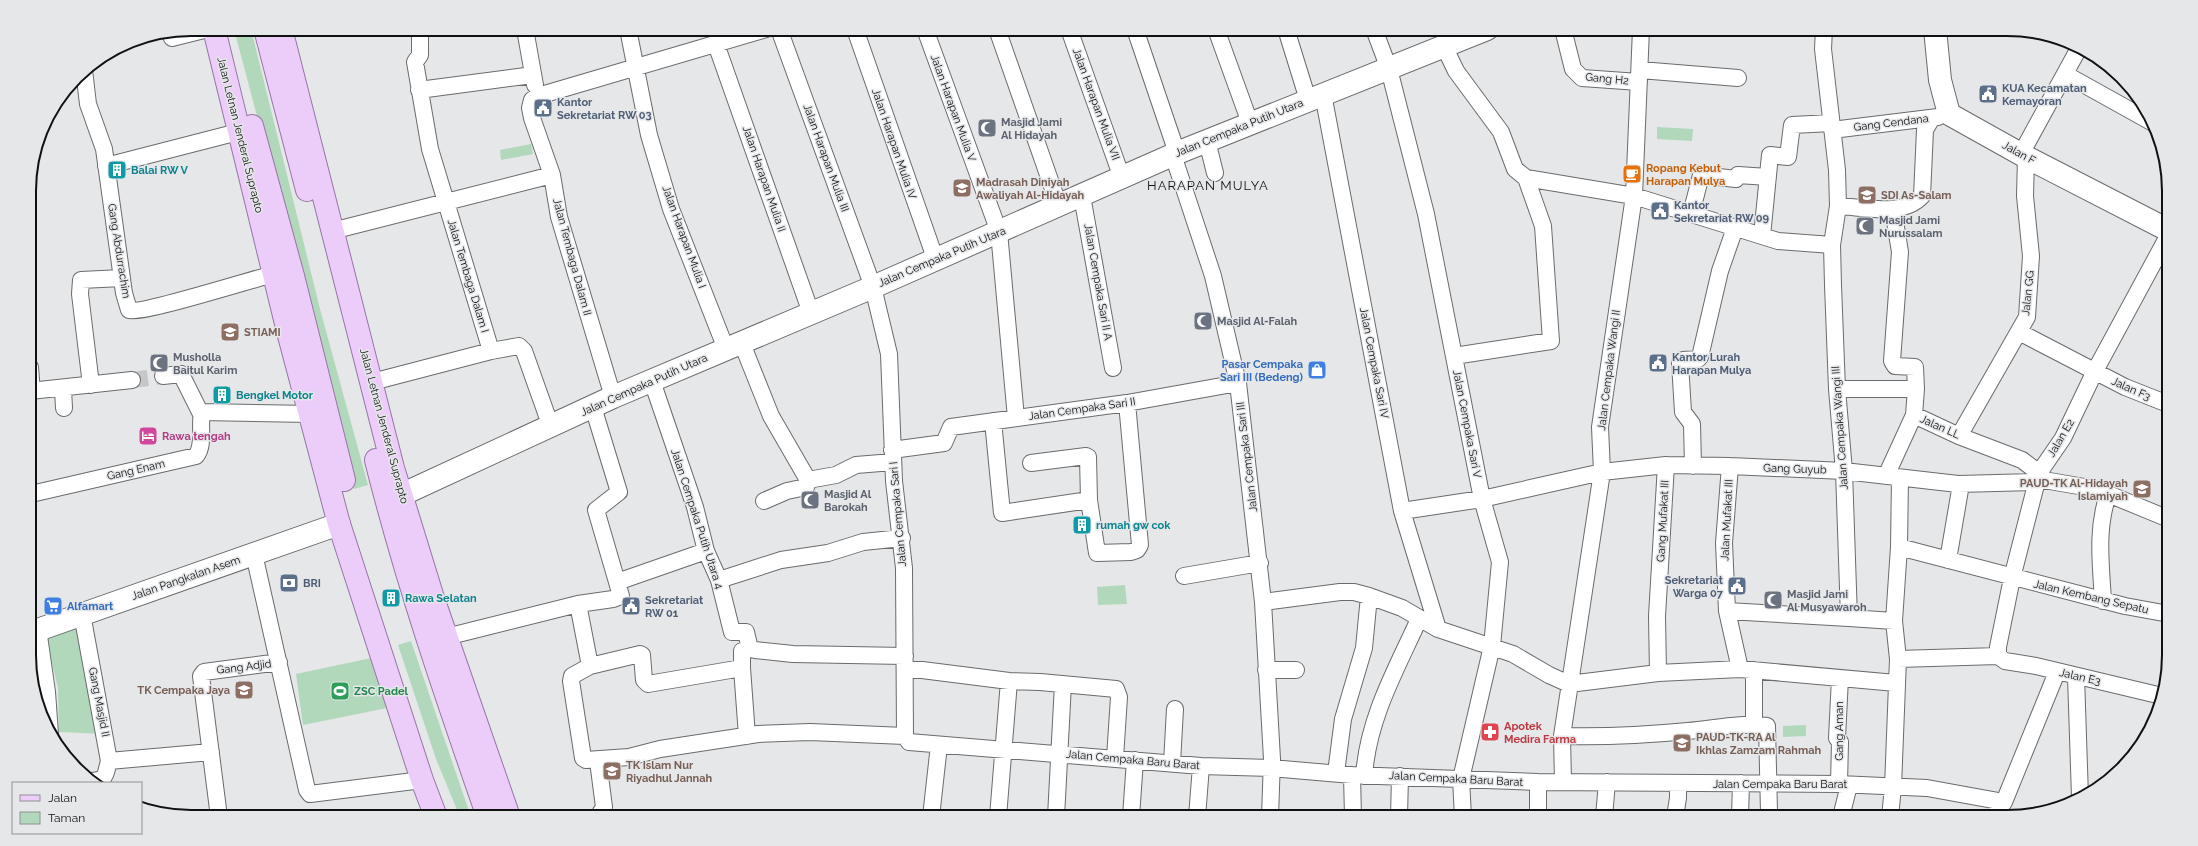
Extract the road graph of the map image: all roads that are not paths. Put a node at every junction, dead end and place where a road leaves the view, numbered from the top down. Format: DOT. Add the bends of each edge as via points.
graph roads {
  1 [pos="216,36"];
  2 [pos="229,36"];
  3 [pos="267,36"];
  4 [pos="283,36"];
  5 [pos="420,36"];
  6 [pos="526,36"];
  7 [pos="630,36"];
  8 [pos="782,36"];
  9 [pos="857,36"];
  10 [pos="928,36"];
  11 [pos="999,36"];
  12 [pos="1071,36"];
  13 [pos="1137,36"];
  14 [pos="1219,36"];
  15 [pos="1289,36"];
  16 [pos="1377,36"];
  17 [pos="1469,36"];
  18 [pos="1565,36"];
  19 [pos="1641,36"];
  20 [pos="1824,36"];
  21 [pos="1935,36"];
  22 [pos="724,38"];
  23 [pos="1444,46"];
  24 [pos="2077,52"];
  25 [pos="637,66"];
  26 [pos="1389,69"];
  27 [pos="2065,74"];
  28 [pos="533,76"];
  29 [pos="1639,76"];
  30 [pos="85,78"];
  31 [pos="1738,78"];
  32 [pos="419,90"];
  33 [pos="538,96"];
  34 [pos="1316,97"];
  35 [pos="1940,116"];
  36 [pos="2144,118"];
  37 [pos="1250,122"];
  38 [pos="1832,127"];
  39 [pos="238,132"];
  40 [pos="1207,141"];
  41 [pos="1175,154"];
  42 [pos="2023,155"];
  43 [pos="106,166"];
  44 [pos="1215,173"];
  45 [pos="552,175"];
  46 [pos="1768,177"];
  47 [pos="1122,178"];
  48 [pos="1526,178"];
  49 [pos="1082,196"];
  50 [pos="1634,196"];
  51 [pos="446,201"];
  52 [pos="1059,206"];
  53 [pos="1838,206"];
  54 [pos="1894,209"];
  55 [pos="1691,214"];
  56 [pos="2162,227"];
  57 [pos="1735,228"];
  58 [pos="332,231"];
  59 [pos="999,232"];
  60 [pos="1762,236"];
  61 [pos="1832,245"];
  62 [pos="2162,247"];
  63 [pos="935,258"];
  64 [pos="274,274"];
  65 [pos="122,278"];
  66 [pos="873,286"];
  67 [pos="811,313"];
  68 [pos="2019,332"];
  69 [pos="733,345"];
  70 [pos="491,351"];
  71 [pos="1454,356"];
  72 [pos="1113,368"];
  73 [pos="2095,371"];
  74 [pos="163,376"];
  75 [pos="132,380"];
  76 [pos="652,381"];
  77 [pos="372,382"];
  78 [pos="1238,383"];
  79 [pos="91,385"];
  80 [pos="62,389"];
  81 [pos="1837,389"];
  82 [pos="1916,389"];
  83 [pos="36,391"];
  84 [pos="612,397"];
  85 [pos="2162,402"];
  86 [pos="1127,403"];
  87 [pos="593,407"];
  88 [pos="64,408"];
  89 [pos="202,412"];
  90 [pos="311,414"];
  91 [pos="1914,416"];
  92 [pos="1016,418"];
  93 [pos="993,421"];
  94 [pos="551,427"];
  95 [pos="1959,436"];
  96 [pos="893,456"];
  97 [pos="1031,463"];
  98 [pos="1666,466"];
  99 [pos="1694,466"];
  100 [pos="1730,466"];
  101 [pos="1844,471"];
  102 [pos="1602,472"];
  103 [pos="1893,477"];
  104 [pos="2038,478"];
  105 [pos="808,480"];
  106 [pos="1958,484"];
  107 [pos="36,493"];
  108 [pos="401,495"];
  109 [pos="2108,495"];
  110 [pos="1482,499"];
  111 [pos="1089,500"];
  112 [pos="764,501"];
  113 [pos="1402,511"];
  114 [pos="2162,516"];
  115 [pos="340,524"];
  116 [pos="902,538"];
  117 [pos="1899,547"];
  118 [pos="706,551"];
  119 [pos="254,554"];
  120 [pos="1948,560"];
  121 [pos="1260,563"];
  122 [pos="1184,576"];
  123 [pos="2012,578"];
  124 [pos="719,580"];
  125 [pos="617,582"];
  126 [pos="423,596"];
  127 [pos="1369,596"];
  128 [pos="2103,601"];
  129 [pos="1263,602"];
  130 [pos="578,604"];
  131 [pos="1728,611"];
  132 [pos="2162,613"];
  133 [pos="82,614"];
  134 [pos="1849,618"];
  135 [pos="1419,619"];
  136 [pos="1894,621"];
  137 [pos="1438,629"];
  138 [pos="36,630"];
  139 [pos="36,635"];
  140 [pos="446,637"];
  141 [pos="386,646"];
  142 [pos="1492,646"];
  143 [pos="750,649"];
  144 [pos="1998,656"];
  145 [pos="1898,659"];
  146 [pos="279,662"];
  147 [pos="905,663"];
  148 [pos="590,666"];
  149 [pos="742,668"];
  150 [pos="1266,670"];
  151 [pos="1296,670"];
  152 [pos="1747,670"];
  153 [pos="2057,672"];
  154 [pos="1658,673"];
  155 [pos="2076,676"];
  156 [pos="1840,678"];
  157 [pos="1009,681"];
  158 [pos="1896,683"];
  159 [pos="1063,684"];
  160 [pos="1569,684"];
  161 [pos="2157,695"];
  162 [pos="1175,709"];
  163 [pos="49,716"];
  164 [pos="1761,725"];
  165 [pos="747,736"];
  166 [pos="1562,736"];
  167 [pos="907,739"];
  168 [pos="939,745"];
  169 [pos="1002,750"];
  170 [pos="211,752"];
  171 [pos="1059,754"];
  172 [pos="1115,758"];
  173 [pos="591,759"];
  174 [pos="1135,760"];
  175 [pos="109,761"];
  176 [pos="1172,763"];
  177 [pos="1201,766"];
  178 [pos="1272,768"];
  179 [pos="1351,775"];
  180 [pos="1400,776"];
  181 [pos="1461,779"];
  182 [pos="99,780"];
  183 [pos="422,780"];
  184 [pos="1538,782"];
  185 [pos="1563,782"];
  186 [pos="1607,782"];
  187 [pos="1678,783"];
  188 [pos="1741,784"];
  189 [pos="1844,784"];
  190 [pos="1770,785"];
  191 [pos="1893,787"];
  192 [pos="2080,792"];
  193 [pos="2004,802"];
  194 [pos="218,810"];
  195 [pos="433,810"];
  196 [pos="446,810"];
  197 [pos="486,810"];
  198 [pos="507,810"];
  199 [pos="602,810"];
  200 [pos="932,810"];
  201 [pos="998,810"];
  202 [pos="1056,810"];
  203 [pos="1131,810"];
  204 [pos="1198,810"];
  205 [pos="1270,810"];
  206 [pos="1353,810"];
  207 [pos="1399,810"];
  208 [pos="1463,810"];
  209 [pos="1538,810"];
  210 [pos="1605,810"];
  211 [pos="1676,810"];
  212 [pos="1740,810"];
  213 [pos="1770,810"];
  214 [pos="1842,810"];
  215 [pos="1891,810"];
  216 [pos="1998,810"];
  1 -- 39 [label="main road, Jalan Letnan Jenderal Suprapto"];
  2 -- 141 [label="main road, Jalan Letnan Jenderal Suprapto" via="293,276"];
  3 -- 126 [label="main road, Jalan Letnan Jenderal Suprapto" via="385,496"];
  4 -- 58 [label="main road, Jalan Letnan Jenderal Suprapto"];
  5 -- 32 [label="street, Jalan Tembaga Dalam I" via="420,55 415,62"];
  6 -- 28 [label="street"];
  7 -- 25 [label="street, Jalan Harapan Mulia I"];
  8 -- 66 [label="street, Jalan Harapan Mulia III"];
  9 -- 63 [label="street, Jalan Harapan Mulia IV"];
  10 -- 59 [label="street, Jalan Harapan Mulia V"];
  11 -- 52 [label="street"];
  12 -- 47 [label="street, Jalan Harapan Mulia VII"];
  13 -- 41 [label="street, Jalan Cempaka Sari III"];
  14 -- 37 [label="street"];
  15 -- 34 [label="street, Jalan Cempaka Sari IV"];
  16 -- 26 [label="street, Jalan Cempaka Sari V"];
  17 -- 23 [label="street, Jalan Cempaka Putih Utara"];
  18 -- 29 [label="street, Gang H2" via="1573,69 1582,78"];
  19 -- 29 [label="street, Jalan Cempaka Wangi II"];
  20 -- 38 [label="street, Jalan Cempaka Wangi III"];
  21 -- 35 [label="street" via="1940,80"];
  22 -- 25 [label="street"];
  22 -- 67 [label="street, Jalan Harapan Mulia II"];
  23 -- 26 [label="street, Jalan Cempaka Putih Utara"];
  23 -- 48 [label="street" via="1456,71 1501,132 1515,169"];
  24 -- 27 [label="street"];
  25 -- 33 [label="street"];
  25 -- 69 [label="street, Jalan Harapan Mulia I" via="649,135 671,209"];
  26 -- 34 [label="street, Jalan Cempaka Putih Utara"];
  26 -- 71 [label="street, Jalan Cempaka Sari V" via="1426,214"];
  27 -- 36 [label="street"];
  27 -- 42 [label="street"];
  28 -- 32 [label="street"];
  28 -- 33 [label="street"];
  29 -- 31 [label="street, Gang H2"];
  29 -- 50 [label="street, Jalan Cempaka Wangi II"];
  30 -- 43 [label="street, Gang Abdurrachim" via="88,104 104,149"];
  32 -- 51 [label="street, Jalan Tembaga Dalam I" via="430,149"];
  33 -- 45 [label="street, Jalan Tembaga Dalam II" via="532,100 530,108"];
  34 -- 37 [label="street, Jalan Cempaka Putih Utara"];
  34 -- 113 [label="street, Jalan Cempaka Sari IV"];
  35 -- 38 [label="street, Gang Cendana"];
  35 -- 42 [label="street, Jalan F"];
  35 -- 54 [label="street" via="1925,130 1922,196 1916,203"];
  37 -- 40 [label="street, Jalan Cempaka Putih Utara"];
  38 -- 46 [label="street, Gang Cendana" via="1792,125 1788,157 1770,155"];
  38 -- 53 [label="street, Jalan Cempaka Wangi III"];
  39 -- 43 [label="street"];
  39 -- 64 [label="main road, Jalan Letnan Jenderal Suprapto"];
  40 -- 41 [label="street, Jalan Cempaka Putih Utara"];
  40 -- 44 [label="street"];
  41 -- 47 [label="street, Jalan Cempaka Putih Utara"];
  41 -- 78 [label="street, Jalan Cempaka Sari III" via="1213,276"];
  42 -- 56 [label="street, Jalan F"];
  42 -- 68 [label="street, Jalan GG" via="2031,256 2027,317"];
  43 -- 65 [label="street, Gang Abdurrachim"];
  45 -- 51 [label="street"];
  45 -- 84 [label="street, Jalan Tembaga Dalam II" via="559,217"];
  46 -- 55 [label="street" via="1738,175 1736,179 1701,174"];
  46 -- 60 [label="street"];
  47 -- 49 [label="street, Jalan Cempaka Putih Utara"];
  48 -- 50 [label="street"];
  48 -- 71 [label="street" via="1543,226 1551,341"];
  49 -- 52 [label="street, Jalan Cempaka Putih Utara"];
  49 -- 72 [label="street, Jalan Cempaka Sari II A"];
  50 -- 55 [label="street"];
  50 -- 102 [label="street, Jalan Cempaka Wangi II" via="1600,427"];
  51 -- 58 [label="street"];
  51 -- 70 [label="street, Jalan Tembaga Dalam I"];
  52 -- 59 [label="street, Jalan Cempaka Putih Utara"];
  53 -- 54 [label="street"];
  53 -- 61 [label="street, Jalan Cempaka Wangi III"];
  54 -- 82 [label="street, Jalan LL" via="1900,252 1892,361 1895,366 1915,367"];
  55 -- 57 [label="street"];
  57 -- 60 [label="street"];
  57 -- 99 [label="street" via="1712,302 1700,357 1683,360 1680,363 1683,412 1692,424"];
  58 -- 77 [label="main road, Jalan Letnan Jenderal Suprapto"];
  59 -- 63 [label="street, Jalan Cempaka Putih Utara"];
  59 -- 92 [label="street, Jalan Cempaka Sari II"];
  60 -- 61 [label="street" via="1778,241"];
  61 -- 81 [label="street, Jalan Cempaka Wangi III"];
  62 -- 73 [label="street, Jalan E2"];
  63 -- 66 [label="street, Jalan Cempaka Putih Utara"];
  64 -- 65 [label="street, Gang Abdurrachim" via="136,312 128,308"];
  64 -- 90 [label="main road, Jalan Letnan Jenderal Suprapto"];
  65 -- 79 [label="street" via="81,280 80,294"];
  66 -- 67 [label="street, Jalan Cempaka Putih Utara"];
  66 -- 96 [label="street, Jalan Cempaka Sari I" via="889,354"];
  67 -- 69 [label="street, Jalan Cempaka Putih Utara"];
  68 -- 73 [label="street, Jalan F3"];
  68 -- 95 [label="street, Jalan GG"];
  69 -- 76 [label="street, Jalan Cempaka Putih Utara"];
  69 -- 105 [label="street, Jalan Harapan Mulia I"];
  70 -- 77 [label="street"];
  70 -- 94 [label="street" via="519,346 524,351"];
  71 -- 110 [label="street, Jalan Cempaka Sari V"];
  73 -- 85 [label="street, Jalan F3" via="2125,387"];
  73 -- 104 [label="street, Jalan E2" via="2062,438"];
  74 -- 89 [label="street" via="181,374 197,408"];
  75 -- 79 [label="street"];
  76 -- 84 [label="street, Jalan Cempaka Putih Utara"];
  76 -- 118 [label="street, Jalan Cempaka Putih Utara 4" via="695,507"];
  77 -- 108 [label="main road, Jalan Letnan Jenderal Suprapto"];
  78 -- 86 [label="street, Jalan Cempaka Sari II"];
  78 -- 121 [label="street, Jalan Cempaka Sari III"];
  79 -- 80 [label="street"];
  80 -- 83 [label="street"];
  80 -- 88 [label="street"];
  81 -- 82 [label="street"];
  81 -- 101 [label="street, Jalan Cempaka Wangi III"];
  82 -- 91 [label="street, Jalan LL"];
  84 -- 87 [label="street, Jalan Cempaka Putih Utara"];
  86 -- 92 [label="street, Jalan Cempaka Sari II"];
  86 -- 111 [label="street" via="1140,545 1137,550 1097,553"];
  87 -- 94 [label="street, Jalan Cempaka Putih Utara"];
  87 -- 125 [label="street" via="619,492 596,510"];
  89 -- 90 [label="street"];
  89 -- 107 [label="street, Gang Enam" via="200,448 196,456"];
  90 -- 115 [label="main road, Jalan Letnan Jenderal Suprapto"];
  91 -- 95 [label="street, Jalan LL"];
  91 -- 103 [label="street"];
  92 -- 93 [label="street"];
  93 -- 96 [label="street" via="951,427 944,443"];
  93 -- 111 [label="street" via="1002,513"];
  94 -- 108 [label="street, Jalan Cempaka Putih Utara"];
  95 -- 104 [label="street, Jalan LL" via="2022,460"];
  96 -- 105 [label="street" via="856,465 836,475"];
  96 -- 116 [label="street, Jalan Cempaka Sari I"];
  97 -- 111 [label="street" via="1086,456"];
  98 -- 99 [label="street, Gang Guyub"];
  98 -- 102 [label="street, Gang Guyub"];
  98 -- 154 [label="street, Gang Mufakat III" via="1657,616"];
  99 -- 100 [label="street, Gang Guyub"];
  100 -- 101 [label="street, Gang Guyub"];
  100 -- 131 [label="street, Jalan Mufakat III" via="1724,543"];
  101 -- 103 [label="street, Gang Guyub"];
  101 -- 134 [label="street, Jalan Cempaka Wangi III"];
  102 -- 110 [label="street, Gang Guyub"];
  102 -- 160 [label="street, Jalan Cempaka Wangi II"];
  103 -- 106 [label="street, Gang Guyub"];
  103 -- 117 [label="street"];
  104 -- 106 [label="street, Gang Guyub"];
  104 -- 109 [label="street, Gang Guyub" via="2076,484"];
  104 -- 123 [label="street, Jalan E2"];
  105 -- 112 [label="street" via="806,487 787,491"];
  106 -- 120 [label="street" via="1960,490"];
  108 -- 126 [label="main road, Jalan Letnan Jenderal Suprapto"];
  109 -- 114 [label="street, Gang Guyub"];
  109 -- 128 [label="street" via="2103,509 2100,533"];
  110 -- 113 [label="street, Gang Guyub"];
  110 -- 142 [label="street, Jalan Cempaka Sari V" via="1500,562"];
  113 -- 137 [label="street, Jalan Cempaka Sari IV"];
  115 -- 119 [label="street, Jalan Pangkalan Asem"];
  115 -- 141 [label="main road, Jalan Letnan Jenderal Suprapto"];
  116 -- 124 [label="street" via="863,542 828,553 781,560"];
  116 -- 147 [label="street, Jalan Cempaka Sari I"];
  117 -- 120 [label="street"];
  117 -- 136 [label="street"];
  118 -- 124 [label="street, Jalan Cempaka Putih Utara 4"];
  118 -- 125 [label="street"];
  119 -- 133 [label="street, Jalan Pangkalan Asem"];
  119 -- 146 [label="street, Gang Adjid"];
  120 -- 123 [label="street"];
  121 -- 122 [label="street"];
  121 -- 129 [label="street, Jalan Cempaka Sari III"];
  123 -- 128 [label="street, Jalan Kembang Sepatu"];
  123 -- 144 [label="street, Jalan E2"];
  124 -- 143 [label="street, Jalan Cempaka Putih Utara 4" via="731,631 734,634 746,632"];
  125 -- 130 [label="street" via="622,593 618,597"];
  126 -- 140 [label="main road, Jalan Letnan Jenderal Suprapto"];
  126 -- 197 [label="main road, Jalan Letnan Jenderal Suprapto" via="439,676"];
  127 -- 129 [label="street" via="1340,592"];
  127 -- 135 [label="street" via="1402,608"];
  127 -- 179 [label="street" via="1364,648 1343,719"];
  128 -- 132 [label="street, Jalan Kembang Sepatu"];
  129 -- 150 [label="street, Jalan Cempaka Sari III"];
  130 -- 140 [label="street"];
  130 -- 148 [label="street"];
  131 -- 134 [label="street"];
  131 -- 152 [label="street, Jalan Mufakat III"];
  133 -- 138 [label="street, Jalan Pangkalan Asem"];
  133 -- 175 [label="street, Gang Masjid II"];
  134 -- 136 [label="street"];
  135 -- 137 [label="street"];
  135 -- 179 [label="street" via="1381,702 1367,749"];
  136 -- 145 [label="street"];
  137 -- 142 [label="street"];
  139 -- 163 [label="street" via="47,692"];
  140 -- 198 [label="main road, Jalan Letnan Jenderal Suprapto"];
  141 -- 183 [label="main road, Jalan Letnan Jenderal Suprapto"];
  141 -- 196 [label="main road, Jalan Letnan Jenderal Suprapto"];
  142 -- 160 [label="street"];
  142 -- 181 [label="street, Jalan Cempaka Sari V"];
  143 -- 147 [label="street"];
  143 -- 149 [label="street" via="742,651"];
  144 -- 145 [label="street"];
  144 -- 153 [label="street, Jalan E3" via="2005,661"];
  145 -- 158 [label="street"];
  146 -- 170 [label="street, Gang Adjid" via="202,674"];
  146 -- 183 [label="street" via="309,792"];
  147 -- 157 [label="street" via="922,670"];
  147 -- 167 [label="street, Jalan Cempaka Sari I"];
  148 -- 149 [label="street" via="640,654 644,680 648,684"];
  148 -- 173 [label="street" via="571,678"];
  149 -- 165 [label="street"];
  150 -- 151 [label="street"];
  150 -- 178 [label="street, Jalan Cempaka Sari III"];
  152 -- 154 [label="street"];
  152 -- 156 [label="street"];
  152 -- 164 [label="street, Jalan Mufakat III"];
  153 -- 155 [label="street, Jalan E3"];
  153 -- 193 [label="street"];
  154 -- 160 [label="street"];
  155 -- 161 [label="street, Jalan E3"];
  155 -- 192 [label="street"];
  156 -- 158 [label="street"];
  156 -- 189 [label="street, Gang Aman" via="1837,738 1840,742"];
  157 -- 159 [label="street"];
  157 -- 169 [label="street"];
  158 -- 191 [label="street"];
  159 -- 171 [label="street"];
  159 -- 172 [label="street" via="1114,688 1118,691"];
  160 -- 166 [label="street, Jalan Cempaka Wangi II"];
  162 -- 176 [label="street"];
  164 -- 166 [label="street" via="1619,735"];
  164 -- 190 [label="street, Jalan Mufakat III"];
  165 -- 167 [label="street, Jalan Cempaka Baru Barat" via="810,732"];
  165 -- 173 [label="street, Jalan Cempaka Baru Barat" via="660,748 629,757"];
  166 -- 185 [label="street, Jalan Cempaka Wangi II"];
  167 -- 168 [label="street, Jalan Cempaka Baru Barat"];
  168 -- 169 [label="street, Jalan Cempaka Baru Barat"];
  168 -- 200 [label="street"];
  169 -- 171 [label="street, Jalan Cempaka Baru Barat"];
  169 -- 201 [label="street"];
  170 -- 175 [label="street"];
  170 -- 194 [label="street, Gang Adjid"];
  171 -- 172 [label="street, Jalan Cempaka Baru Barat"];
  171 -- 202 [label="street"];
  172 -- 174 [label="street, Jalan Cempaka Baru Barat"];
  173 -- 199 [label="street" via="604,807"];
  174 -- 176 [label="street, Jalan Cempaka Baru Barat"];
  174 -- 203 [label="street"];
  175 -- 182 [label="street" via="105,777"];
  176 -- 177 [label="street, Jalan Cempaka Baru Barat"];
  177 -- 178 [label="street, Jalan Cempaka Baru Barat"];
  177 -- 204 [label="street"];
  178 -- 179 [label="street, Jalan Cempaka Baru Barat"];
  178 -- 205 [label="street, Jalan Cempaka Sari III"];
  179 -- 180 [label="street, Jalan Cempaka Baru Barat"];
  179 -- 206 [label="street"];
  180 -- 181 [label="street, Jalan Cempaka Baru Barat"];
  180 -- 207 [label="street"];
  181 -- 184 [label="street, Jalan Cempaka Baru Barat"];
  181 -- 208 [label="street, Jalan Cempaka Sari V"];
  183 -- 195 [label="main road, Jalan Letnan Jenderal Suprapto"];
  184 -- 185 [label="street, Jalan Cempaka Baru Barat"];
  184 -- 209 [label="street"];
  185 -- 186 [label="street, Jalan Cempaka Baru Barat"];
  186 -- 187 [label="street, Jalan Cempaka Baru Barat"];
  186 -- 210 [label="street"];
  187 -- 188 [label="street, Jalan Cempaka Baru Barat"];
  187 -- 211 [label="street"];
  188 -- 190 [label="street, Jalan Cempaka Baru Barat"];
  188 -- 212 [label="street"];
  189 -- 190 [label="street, Jalan Cempaka Baru Barat"];
  189 -- 191 [label="street, Jalan Cempaka Baru Barat"];
  189 -- 214 [label="street, Gang Aman"];
  190 -- 213 [label="street, Jalan Mufakat III"];
  191 -- 193 [label="street, Jalan Cempaka Baru Barat" via="1945,790"];
  191 -- 215 [label="street"];
  193 -- 216 [label="street"];
}
